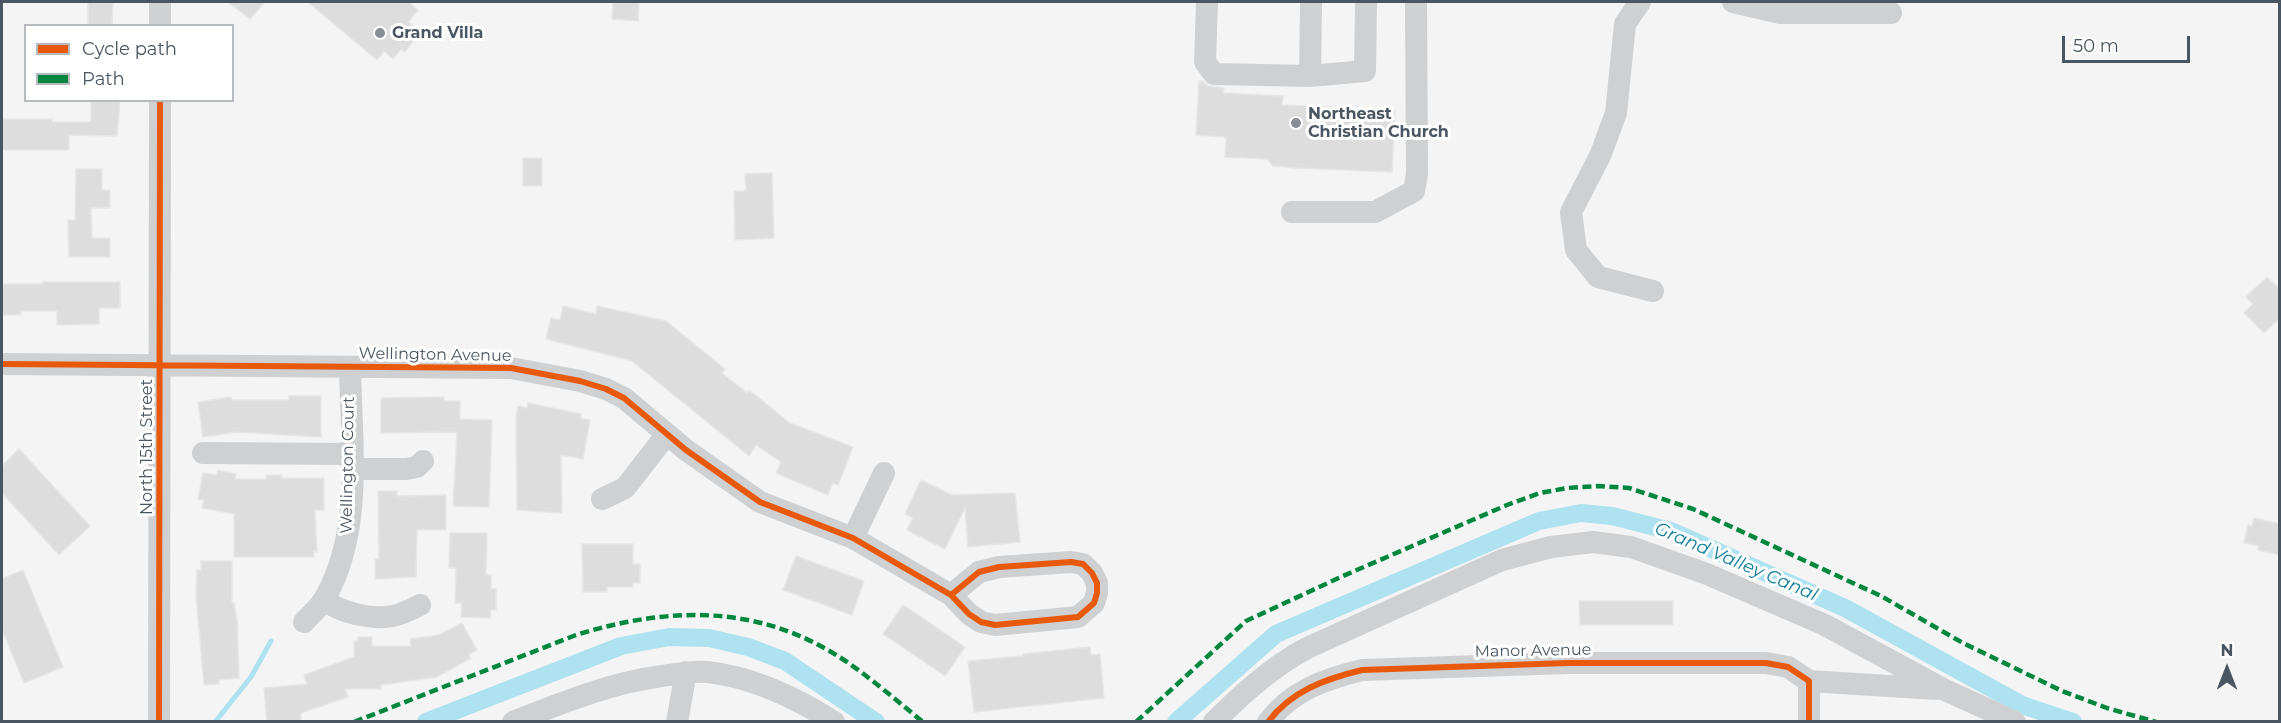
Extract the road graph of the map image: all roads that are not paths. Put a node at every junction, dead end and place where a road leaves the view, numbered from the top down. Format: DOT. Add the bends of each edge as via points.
graph roads {
  1 [pos="160,2"];
  2 [pos="1207,2"];
  3 [pos="1311,2"];
  4 [pos="1366,2"];
  5 [pos="1416,2"];
  6 [pos="1640,2"];
  7 [pos="1733,2"];
  8 [pos="1891,13"];
  9 [pos="160,24"];
  10 [pos="1310,76"];
  11 [pos="160,102"];
  12 [pos="1292,212"];
  13 [pos="1653,291"];
  14 [pos="2,364"];
  15 [pos="160,366"];
  16 [pos="350,367"];
  17 [pos="667,435"];
  18 [pos="203,453"];
  19 [pos="351,461"];
  20 [pos="423,461"];
  21 [pos="884,473"];
  22 [pos="602,499"];
  23 [pos="853,538"];
  24 [pos="951,595"];
  25 [pos="324,600"];
  26 [pos="420,604"];
  27 [pos="304,622"];
  28 [pos="686,672"];
  29 [pos="1809,681"];
  30 [pos="1942,689"];
  31 [pos="159,722"];
  32 [pos="513,722"];
  33 [pos="677,722"];
  34 [pos="834,722"];
  35 [pos="1214,722"];
  36 [pos="1268,722"];
  37 [pos="1809,722"];
  38 [pos="2015,722"];
  1 -- 9 [label="street"];
  2 -- 10 [label="street" via="1205,62 1214,74"];
  3 -- 10 [label="street"];
  4 -- 10 [label="street" via="1365,71"];
  5 -- 12 [label="street" via="1414,191 1375,212"];
  6 -- 13 [label="street" via="1626,24 1616,113 1600,156 1571,212 1576,249 1598,277"];
  7 -- 8 [label="street" via="1780,13"];
  11 -- 15 [label="street, North 15th Street"];
  14 -- 15 [label="street, Wellington Avenue"];
  15 -- 16 [label="street, Wellington Avenue"];
  15 -- 31 [label="street, North 15th Street"];
  16 -- 17 [label="street, Wellington Avenue" via="511,368 580,381 624,398"];
  16 -- 19 [label="street, Wellington Court"];
  17 -- 22 [label="street" via="625,488"];
  17 -- 23 [label="street, Wellington Avenue" via="759,502"];
  18 -- 19 [label="street"];
  19 -- 20 [label="street" via="406,469"];
  19 -- 25 [label="street, Wellington Court" via="347,541"];
  21 -- 23 [label="street"];
  23 -- 24 [label="street, Wellington Avenue"];
  24 -- 24 [label="street, Wellington Avenue" via="969,614 995,625 1078,617 1094,603 1097,583 1083,564 1071,562 999,567 979,572"];
  25 -- 26 [label="street" via="334,608 377,616 392,616"];
  25 -- 27 [label="street, Wellington Court"];
  28 -- 32 [label="street" via="603,688"];
  28 -- 33 [label="street"];
  28 -- 34 [label="street" via="722,674 773,688"];
  29 -- 30 [label="street"];
  29 -- 36 [label="street, Manor Avenue" via="1788,667 1766,663 1568,663 1362,670 1302,691 1278,708"];
  29 -- 37 [label="street"];
  30 -- 35 [label="street" via="1826,625 1707,574 1631,547 1593,542 1551,547 1502,560 1307,648 1263,677"];
  30 -- 38 [label="street"];
}
